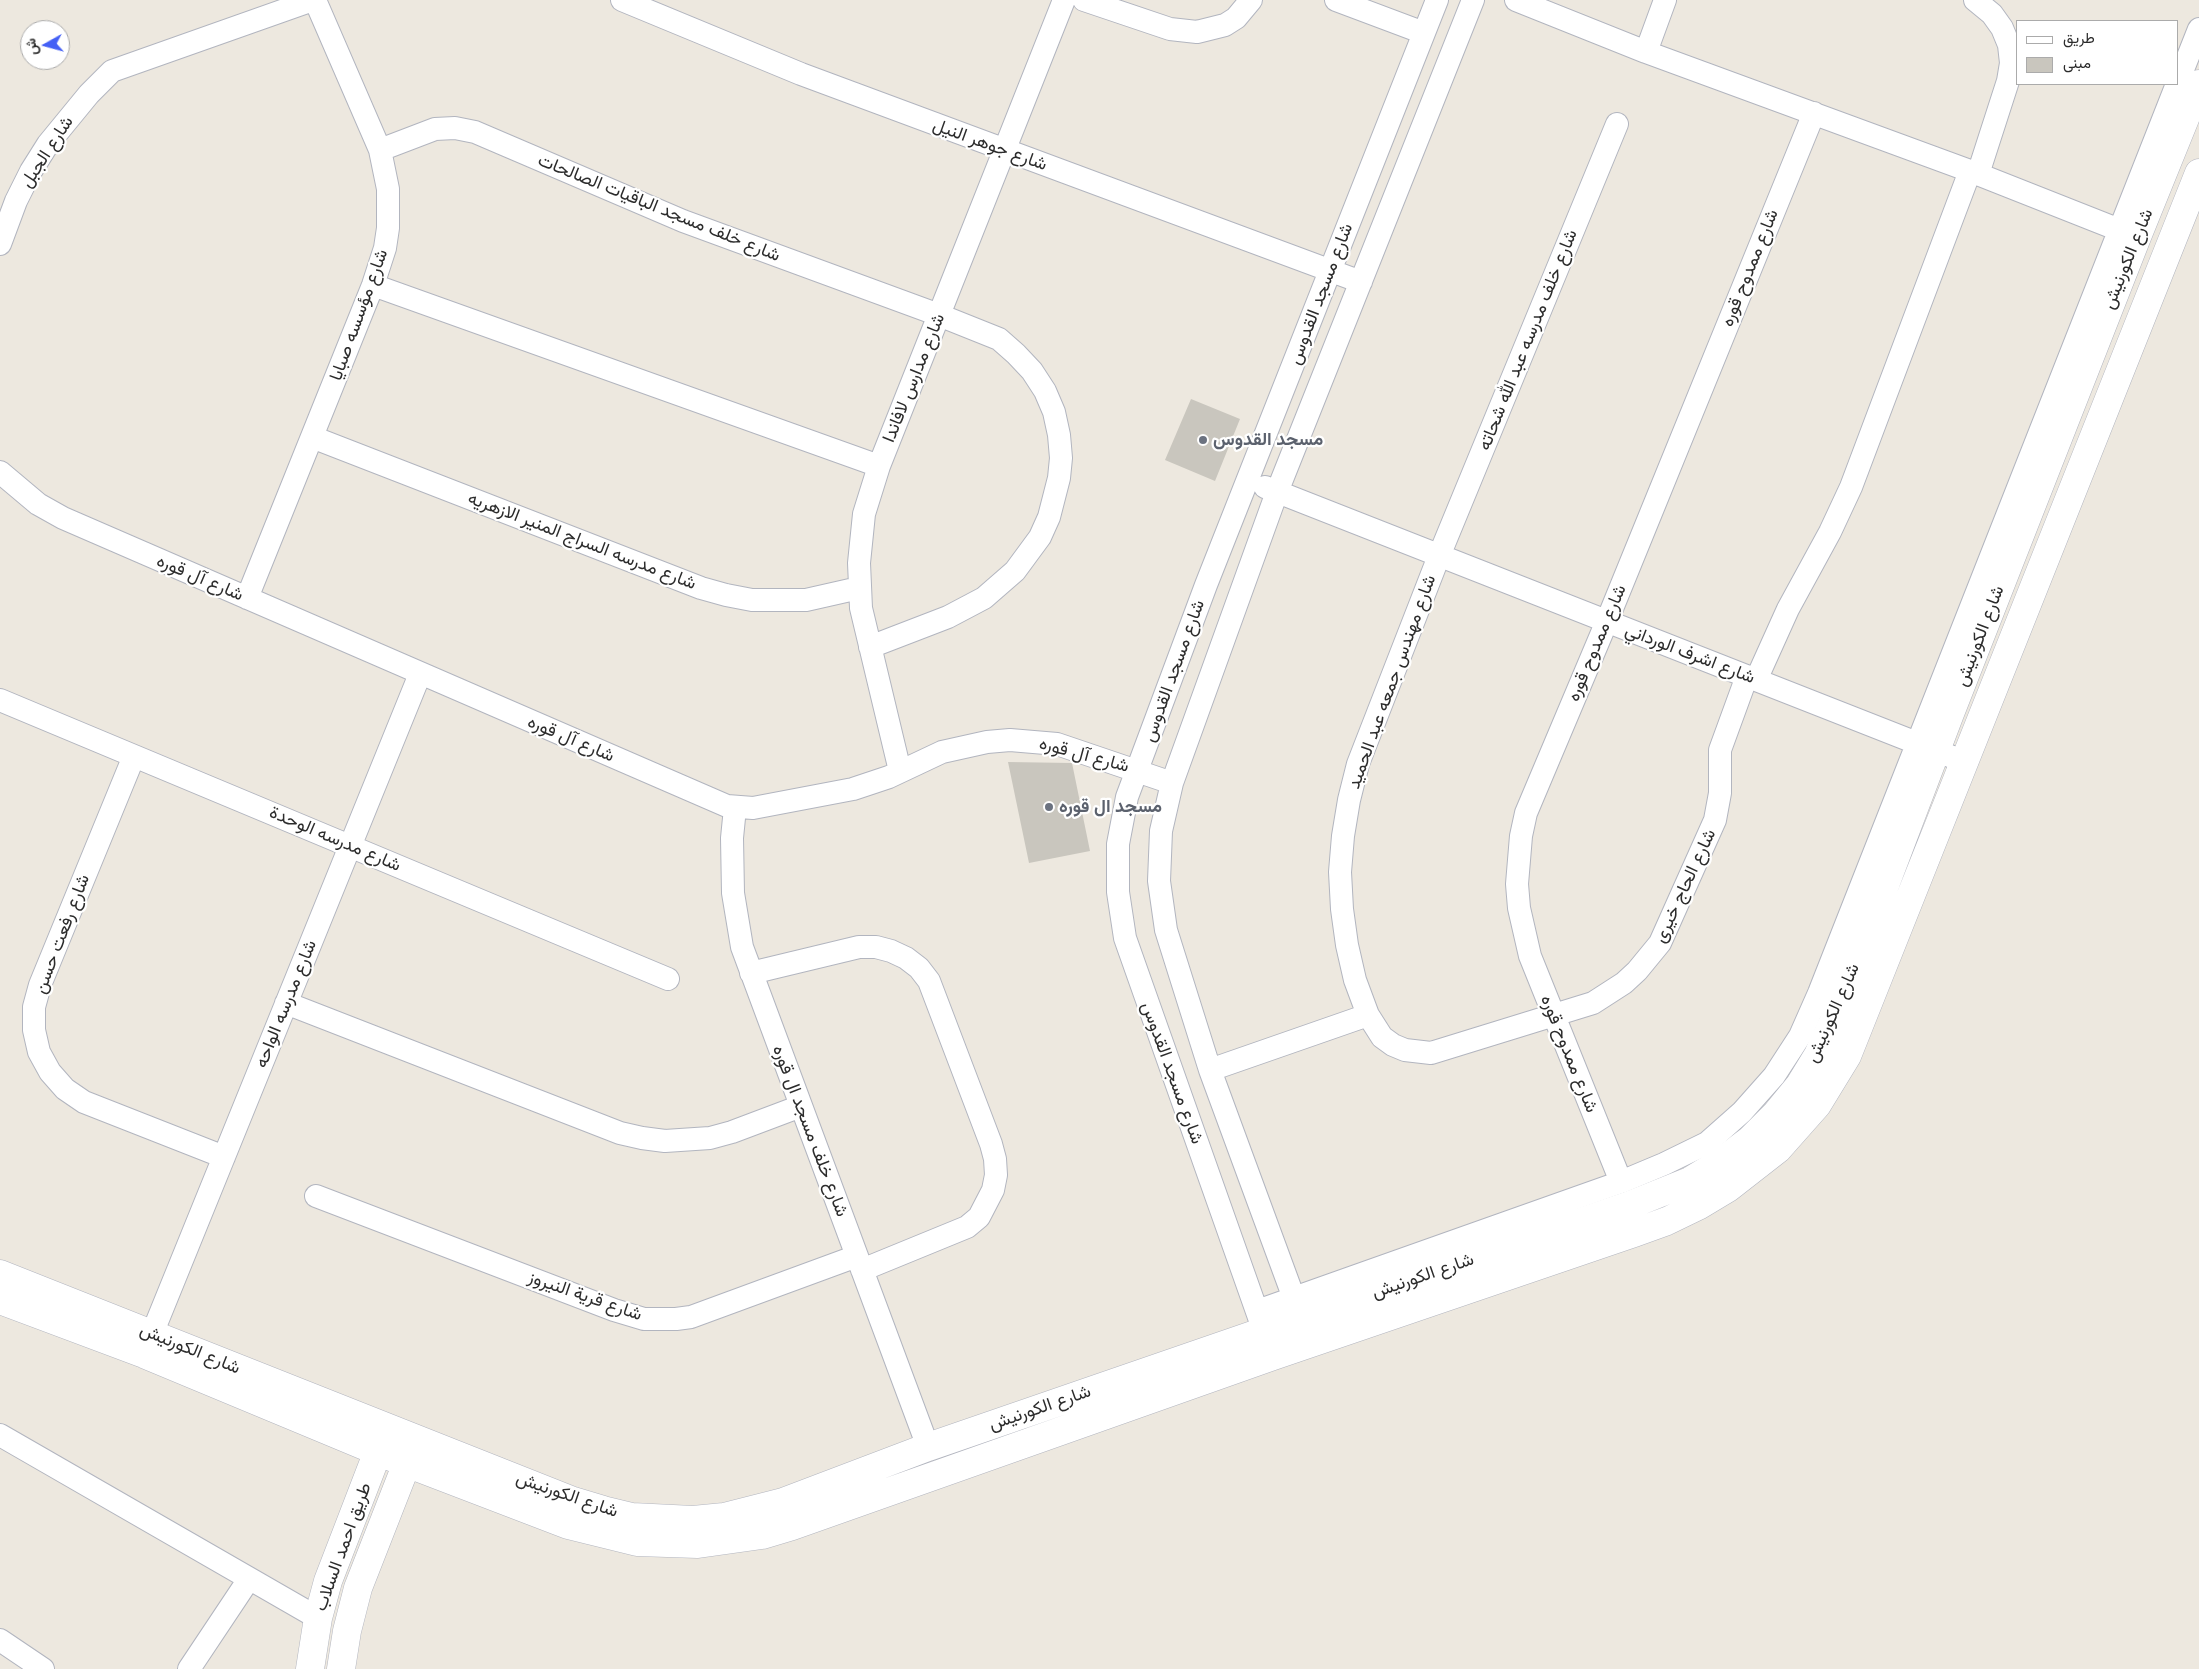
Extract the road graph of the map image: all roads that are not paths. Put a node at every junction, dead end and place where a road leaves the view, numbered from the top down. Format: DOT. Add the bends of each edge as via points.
graph roads {
  1 [pos="314,0"];
  2 [pos="622,0"];
  3 [pos="1064,0"];
  4 [pos="1084,0"];
  5 [pos="1251,0"];
  6 [pos="1336,0"];
  7 [pos="1437,0"];
  8 [pos="1473,0"];
  9 [pos="1516,0"];
  10 [pos="1665,0"];
  11 [pos="1975,0"];
  12 [pos="2199,29"];
  13 [pos="1424,33"];
  14 [pos="1646,52"];
  15 [pos="2179,78"];
  16 [pos="2199,84"];
  17 [pos="2177,85"];
  18 [pos="1814,113"];
  19 [pos="1616,124"];
  20 [pos="380,150"];
  21 [pos="1004,150"];
  22 [pos="2161,151"];
  23 [pos="1974,173"];
  24 [pos="2199,174"];
  25 [pos="2128,233"];
  26 [pos="0,244"];
  27 [pos="1330,270"];
  28 [pos="1361,282"];
  29 [pos="374,285"];
  30 [pos="939,315"];
  31 [pos="312,437"];
  32 [pos="878,466"];
  33 [pos="0,472"];
  34 [pos="1247,481"];
  35 [pos="1277,492"];
  36 [pos="1439,556"];
  37 [pos="859,588"];
  38 [pos="247,598"];
  39 [pos="1607,621"];
  40 [pos="870,647"];
  41 [pos="420,674"];
  42 [pos="1751,678"];
  43 [pos="0,700"];
  44 [pos="1927,747"];
  45 [pos="134,756"];
  46 [pos="1965,762"];
  47 [pos="1137,770"];
  48 [pos="900,771"];
  49 [pos="1172,783"];
  50 [pos="735,808"];
  51 [pos="351,845"];
  52 [pos="751,973"];
  53 [pos="668,978"];
  54 [pos="286,1003"];
  55 [pos="1368,1015"];
  56 [pos="1554,1016"];
  57 [pos="1210,1070"];
  58 [pos="801,1106"];
  59 [pos="224,1157"];
  60 [pos="1620,1182"];
  61 [pos="316,1196"];
  62 [pos="859,1263"];
  63 [pos="0,1274"];
  64 [pos="0,1300"];
  65 [pos="1298,1307"];
  66 [pos="1260,1321"];
  67 [pos="152,1334"];
  68 [pos="1311,1343"];
  69 [pos="1273,1356"];
  70 [pos="0,1435"];
  71 [pos="383,1439"];
  72 [pos="928,1447"];
  73 [pos="412,1451"];
  74 [pos="249,1579"];
  75 [pos="318,1618"];
  76 [pos="3,1650"];
  77 [pos="43,1669"];
  78 [pos="189,1669"];
  79 [pos="310,1669"];
  80 [pos="341,1669"];
  1 -- 20 [label="street, شارع مؤسسه صبايا"];
  1 -- 26 [label="street, شارع الجبل" via="112,71 48,144 16,201"];
  2 -- 21 [label="street, شارع جوهر النيل" via="801,74"];
  3 -- 21 [label="street, شارع مدارس لافاندا"];
  4 -- 5 [label="street" via="1170,29 1197,32 1225,25 1236,18"];
  6 -- 13 [label="street"];
  7 -- 13 [label="street, شارع مسجد القدوس"];
  8 -- 28 [label="street, شارع مسجد القدوس"];
  9 -- 14 [label="street"];
  10 -- 14 [label="street"];
  11 -- 23 [label="street, شارع الحاج خيرى" via="1992,14 2002,28 2009,45 2011,63 2008,81"];
  12 -- 15 [label="street"];
  13 -- 27 [label="street, شارع مسجد القدوس"];
  14 -- 18 [label="street"];
  16 -- 22 [label="street, شارع الكورنيش"];
  17 -- 22 [label="street"];
  18 -- 23 [label="street"];
  18 -- 39 [label="street, شارع ممدوح قوره"];
  19 -- 36 [label="street, شارع خلف مدرسه عبد الله شحاته"];
  20 -- 29 [label="street, شارع مؤسسه صبايا" via="388,189 388,228"];
  20 -- 30 [label="street, شارع خلف مسجد الباقيات الصالحات" via="436,129 470,131 683,221"];
  21 -- 27 [label="street, شارع جوهر النيل"];
  21 -- 30 [label="street, شارع مدارس لافاندا"];
  22 -- 25 [label="street, شارع الكورنيش"];
  23 -- 25 [label="street"];
  23 -- 42 [label="street, شارع الحاج خيرى" via="1851,487"];
  24 -- 46 [label="street, شارع الكورنيش"];
  25 -- 44 [label="street, شارع الكورنيش"];
  27 -- 28 [label="street, شارع جوهر النيل"];
  27 -- 34 [label="street, شارع مسجد القدوس"];
  28 -- 35 [label="street, شارع مسجد القدوس"];
  29 -- 31 [label="street, شارع مؤسسه صبايا"];
  29 -- 32 [label="street"];
  30 -- 32 [label="street, شارع مدارس لافاندا"];
  30 -- 40 [label="street, شارع خلف مسجد الباقيات الصالحات" via="998,339 1016,354 1040,384 1054,412 1059,435 1061,458 1055,498 1040,537 1028,556 1000,586 966,608"];
  31 -- 37 [label="street, شارع مدرسه السراج المنير الازهريه" via="726,595 752,600 806,600"];
  31 -- 38 [label="street, شارع مؤسسه صبايا"];
  32 -- 37 [label="street, شارع مدارس لافاندا" via="860,538"];
  33 -- 38 [label="street, شارع آل قوره" via="38,504 63,518"];
  34 -- 35 [label="street, شارع اشرف الورداني"];
  34 -- 47 [label="street, شارع مسجد القدوس"];
  35 -- 36 [label="street, شارع اشرف الورداني"];
  35 -- 49 [label="street, شارع مسجد القدوس"];
  36 -- 39 [label="street, شارع اشرف الورداني"];
  36 -- 55 [label="street, شارع مهندس جمعه عبد الحميد" via="1358,764 1342,836 1340,872 1347,945"];
  37 -- 40 [label="street, شارع مدارس لافاندا"];
  38 -- 41 [label="street, شارع آل قوره"];
  39 -- 42 [label="street, شارع اشرف الورداني"];
  39 -- 56 [label="street, شارع ممدوح قوره" via="1526,812 1520,844 1519,908 1530,956"];
  40 -- 48 [label="street, شارع مدارس لافاندا"];
  41 -- 50 [label="street, شارع آل قوره"];
  41 -- 51 [label="street, شارع مدرسه الواحه"];
  42 -- 44 [label="street, شارع اشرف الورداني"];
  42 -- 56 [label="street, شارع الحاج خيرى" via="1720,750 1720,793 1715,820 1660,943 1638,971 1609,994"];
  43 -- 45 [label="street, شارع مدرسه الوحدة"];
  44 -- 46 [label="street, شارع اشرف الورداني"];
  44 -- 60 [label="street" via="1800,1036 1774,1076 1742,1112 1707,1143"];
  44 -- 65 [label="street, شارع الكورنيش" via="1837,1013 1822,1047 1799,1086 1750,1140 1690,1181 1656,1195"];
  45 -- 51 [label="street, شارع مدرسه الوحدة"];
  45 -- 59 [label="street, شارع رفعت حسن" via="40,985 34,1007 34,1030 50,1072 65,1089 84,1102"];
  46 -- 68 [label="street, شارع الكورنيش" via="1847,1056 1816,1105 1778,1149 1728,1188 1667,1221"];
  47 -- 48 [label="street, شارع آل قوره" via="1056,744 1010,740 942,752"];
  47 -- 49 [label="street, شارع آل قوره"];
  47 -- 66 [label="street, شارع مسجد القدوس" via="1127,797 1118,844 1118,892 1125,938"];
  48 -- 50 [label="street, شارع آل قوره" via="854,789 762,807"];
  49 -- 57 [label="street, شارع مسجد القدوس" via="1158,856 1161,906"];
  50 -- 52 [label="street, شارع خلف مسجد ال قوره" via="733,893 742,947"];
  51 -- 53 [label="street, شارع مدرسه الوحدة"];
  51 -- 54 [label="street, شارع مدرسه الواحه"];
  52 -- 58 [label="street, شارع خلف مسجد ال قوره"];
  52 -- 62 [label="street, شارع قرية النيروز" via="859,947 876,947 906,958 929,981 987,1135 996,1174 993,1190 979,1217 967,1227"];
  54 -- 58 [label="street" via="620,1133 642,1138 665,1141 710,1138"];
  54 -- 59 [label="street, شارع مدرسه الواحه"];
  55 -- 56 [label="street, شارع الحاج خيرى" via="1382,1036 1393,1045 1418,1053 1431,1053"];
  55 -- 57 [label="street"];
  56 -- 60 [label="street, شارع ممدوح قوره"];
  57 -- 65 [label="street, شارع مسجد القدوس"];
  58 -- 62 [label="street, شارع خلف مسجد ال قوره"];
  59 -- 67 [label="street, شارع مدرسه الواحه"];
  60 -- 65 [label="street"];
  61 -- 62 [label="street, شارع قرية النيروز" via="644,1319 691,1317"];
  62 -- 72 [label="street, شارع خلف مسجد ال قوره"];
  63 -- 67 [label="street, شارع الكورنيش"];
  64 -- 71 [label="street, شارع الكورنيش"];
  65 -- 66 [label="street, شارع الكورنيش"];
  65 -- 68 [label="street, شارع مسجد القدوس"];
  66 -- 69 [label="street, شارع مسجد القدوس"];
  66 -- 72 [label="street, شارع الكورنيش"];
  67 -- 71 [label="street, شارع الكورنيش"];
  68 -- 69 [label="street, شارع الكورنيش"];
  69 -- 73 [label="street, شارع الكورنيش" via="792,1526 762,1535 698,1544 636,1542 568,1525"];
  70 -- 74 [label="street"];
  71 -- 73 [label="street, شارع الكورنيش"];
  71 -- 75 [label="street, طريق احمد السلاب" via="328,1581"];
  72 -- 73 [label="street, شارع الكورنيش" via="754,1511 716,1518 663,1520 610,1512"];
  73 -- 80 [label="street, طريق احمد السلاب" via="358,1588"];
  74 -- 75 [label="street"];
  74 -- 78 [label="street"];
  75 -- 79 [label="street, طريق احمد السلاب"];
  76 -- 77 [label="street"];
}
